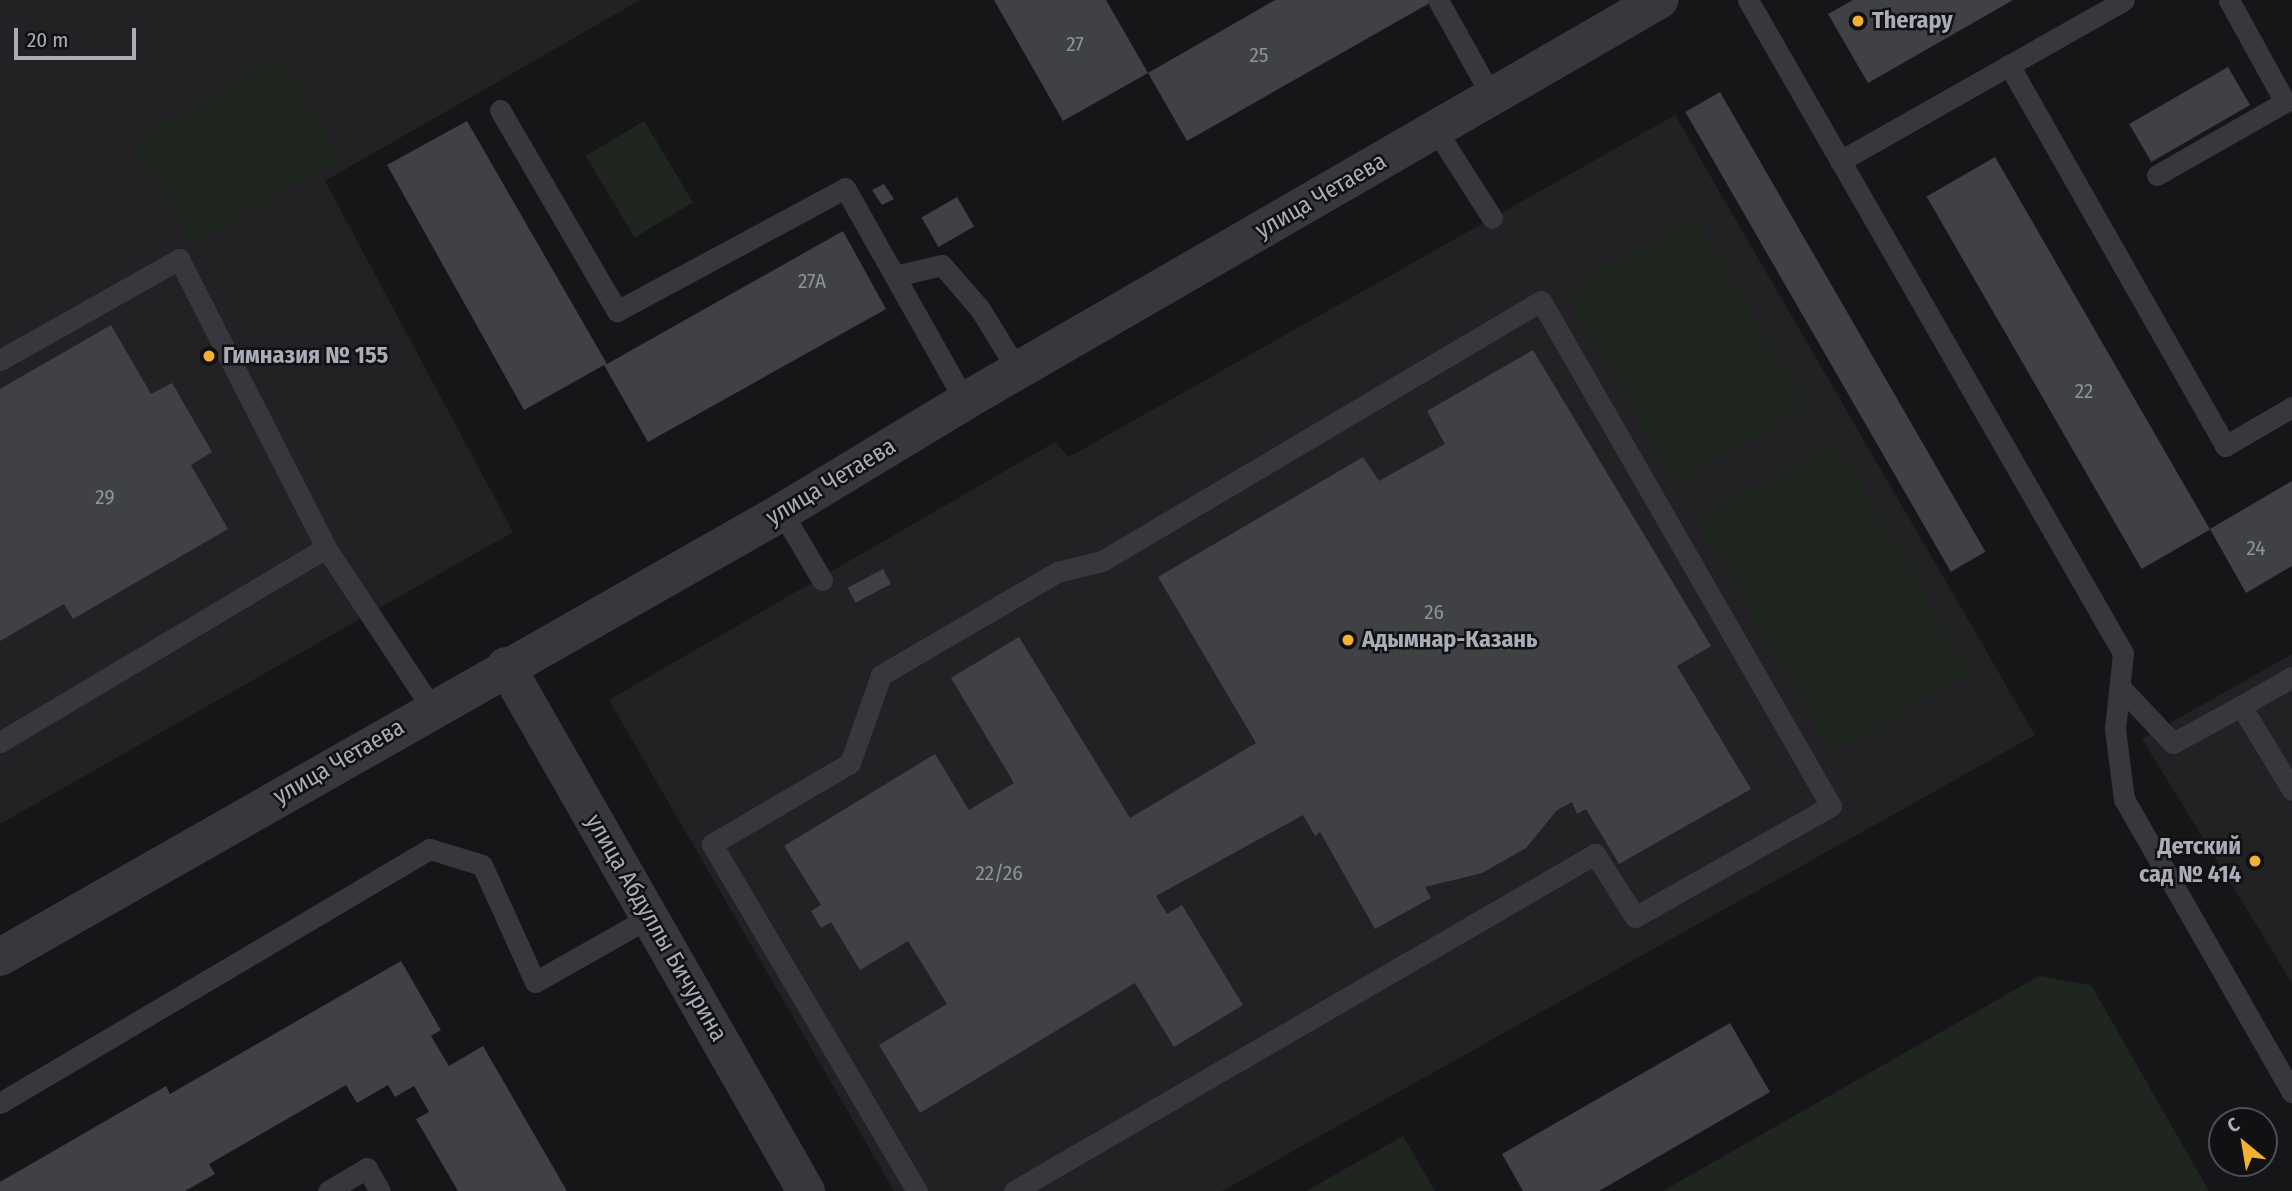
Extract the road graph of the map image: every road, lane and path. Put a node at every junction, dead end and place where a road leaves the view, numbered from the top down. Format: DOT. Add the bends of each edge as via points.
graph roads {
  1 [pos="1438,0"];
  2 [pos="1659,0"];
  3 [pos="1748,0"];
  4 [pos="2124,0"];
  5 [pos="2229,0"];
  6 [pos="2009,65"];
  7 [pos="1492,97"];
  8 [pos="500,110"];
  9 [pos="1436,130"];
  10 [pos="1840,161"];
  11 [pos="2157,175"];
  12 [pos="1492,218"];
  13 [pos="894,276"];
  14 [pos="0,360"];
  15 [pos="1018,371"];
  16 [pos="965,401"];
  17 [pos="2292,407"];
  18 [pos="782,512"];
  19 [pos="326,548"];
  20 [pos="822,580"];
  21 [pos="506,666"];
  22 [pos="2292,677"];
  23 [pos="2120,687"];
  24 [pos="2241,706"];
  25 [pos="432,708"];
  26 [pos="0,741"];
  27 [pos="2292,790"];
  28 [pos="650,916"];
  29 [pos="0,957"];
  30 [pos="2292,1092"];
  31 [pos="0,1103"];
  32 [pos="328,1191"];
  33 [pos="380,1191"];
  34 [pos="806,1191"];
  35 [pos="917,1191"];
  36 [pos="1014,1191"];
  1 -- 7 [label="lane"];
  2 -- 7 [label="street, улица Четаева"];
  3 -- 10 [label="lane"];
  4 -- 6 [label="lane"];
  5 -- 11 [label="lane" via="2285,102"];
  6 -- 10 [label="lane"];
  6 -- 17 [label="lane" via="2225,446"];
  7 -- 9 [label="street, улица Четаева"];
  8 -- 13 [label="lane" via="617,311 845,188"];
  9 -- 12 [label="lane"];
  9 -- 15 [label="street, улица Четаева"];
  10 -- 23 [label="lane" via="2123,653"];
  13 -- 15 [label="lane" via="942,265 980,309"];
  13 -- 16 [label="lane"];
  14 -- 19 [label="lane" via="179,259"];
  15 -- 16 [label="street, улица Четаева"];
  16 -- 18 [label="street, улица Четаева"];
  18 -- 20 [label="lane"];
  18 -- 21 [label="street, улица Четаева"];
  19 -- 25 [label="lane"];
  19 -- 26 [label="lane"];
  21 -- 25 [label="street, улица Четаева"];
  21 -- 28 [label="street, улица Абдуллы Бичурина"];
  22 -- 24 [label="lane"];
  23 -- 24 [label="lane" via="2173,743"];
  23 -- 30 [label="lane" via="2115,729 2124,799"];
  24 -- 27 [label="lane"];
  25 -- 29 [label="street, улица Четаева"];
  28 -- 31 [label="lane" via="535,982 482,865 430,849"];
  28 -- 34 [label="street, улица Абдуллы Бичурина"];
  32 -- 33 [label="lane" via="367,1168"];
  35 -- 36 [label="lane" via="712,844 849,763 881,675 1057,572 1102,561 1541,301 1831,806 1635,917 1595,854"];
}
